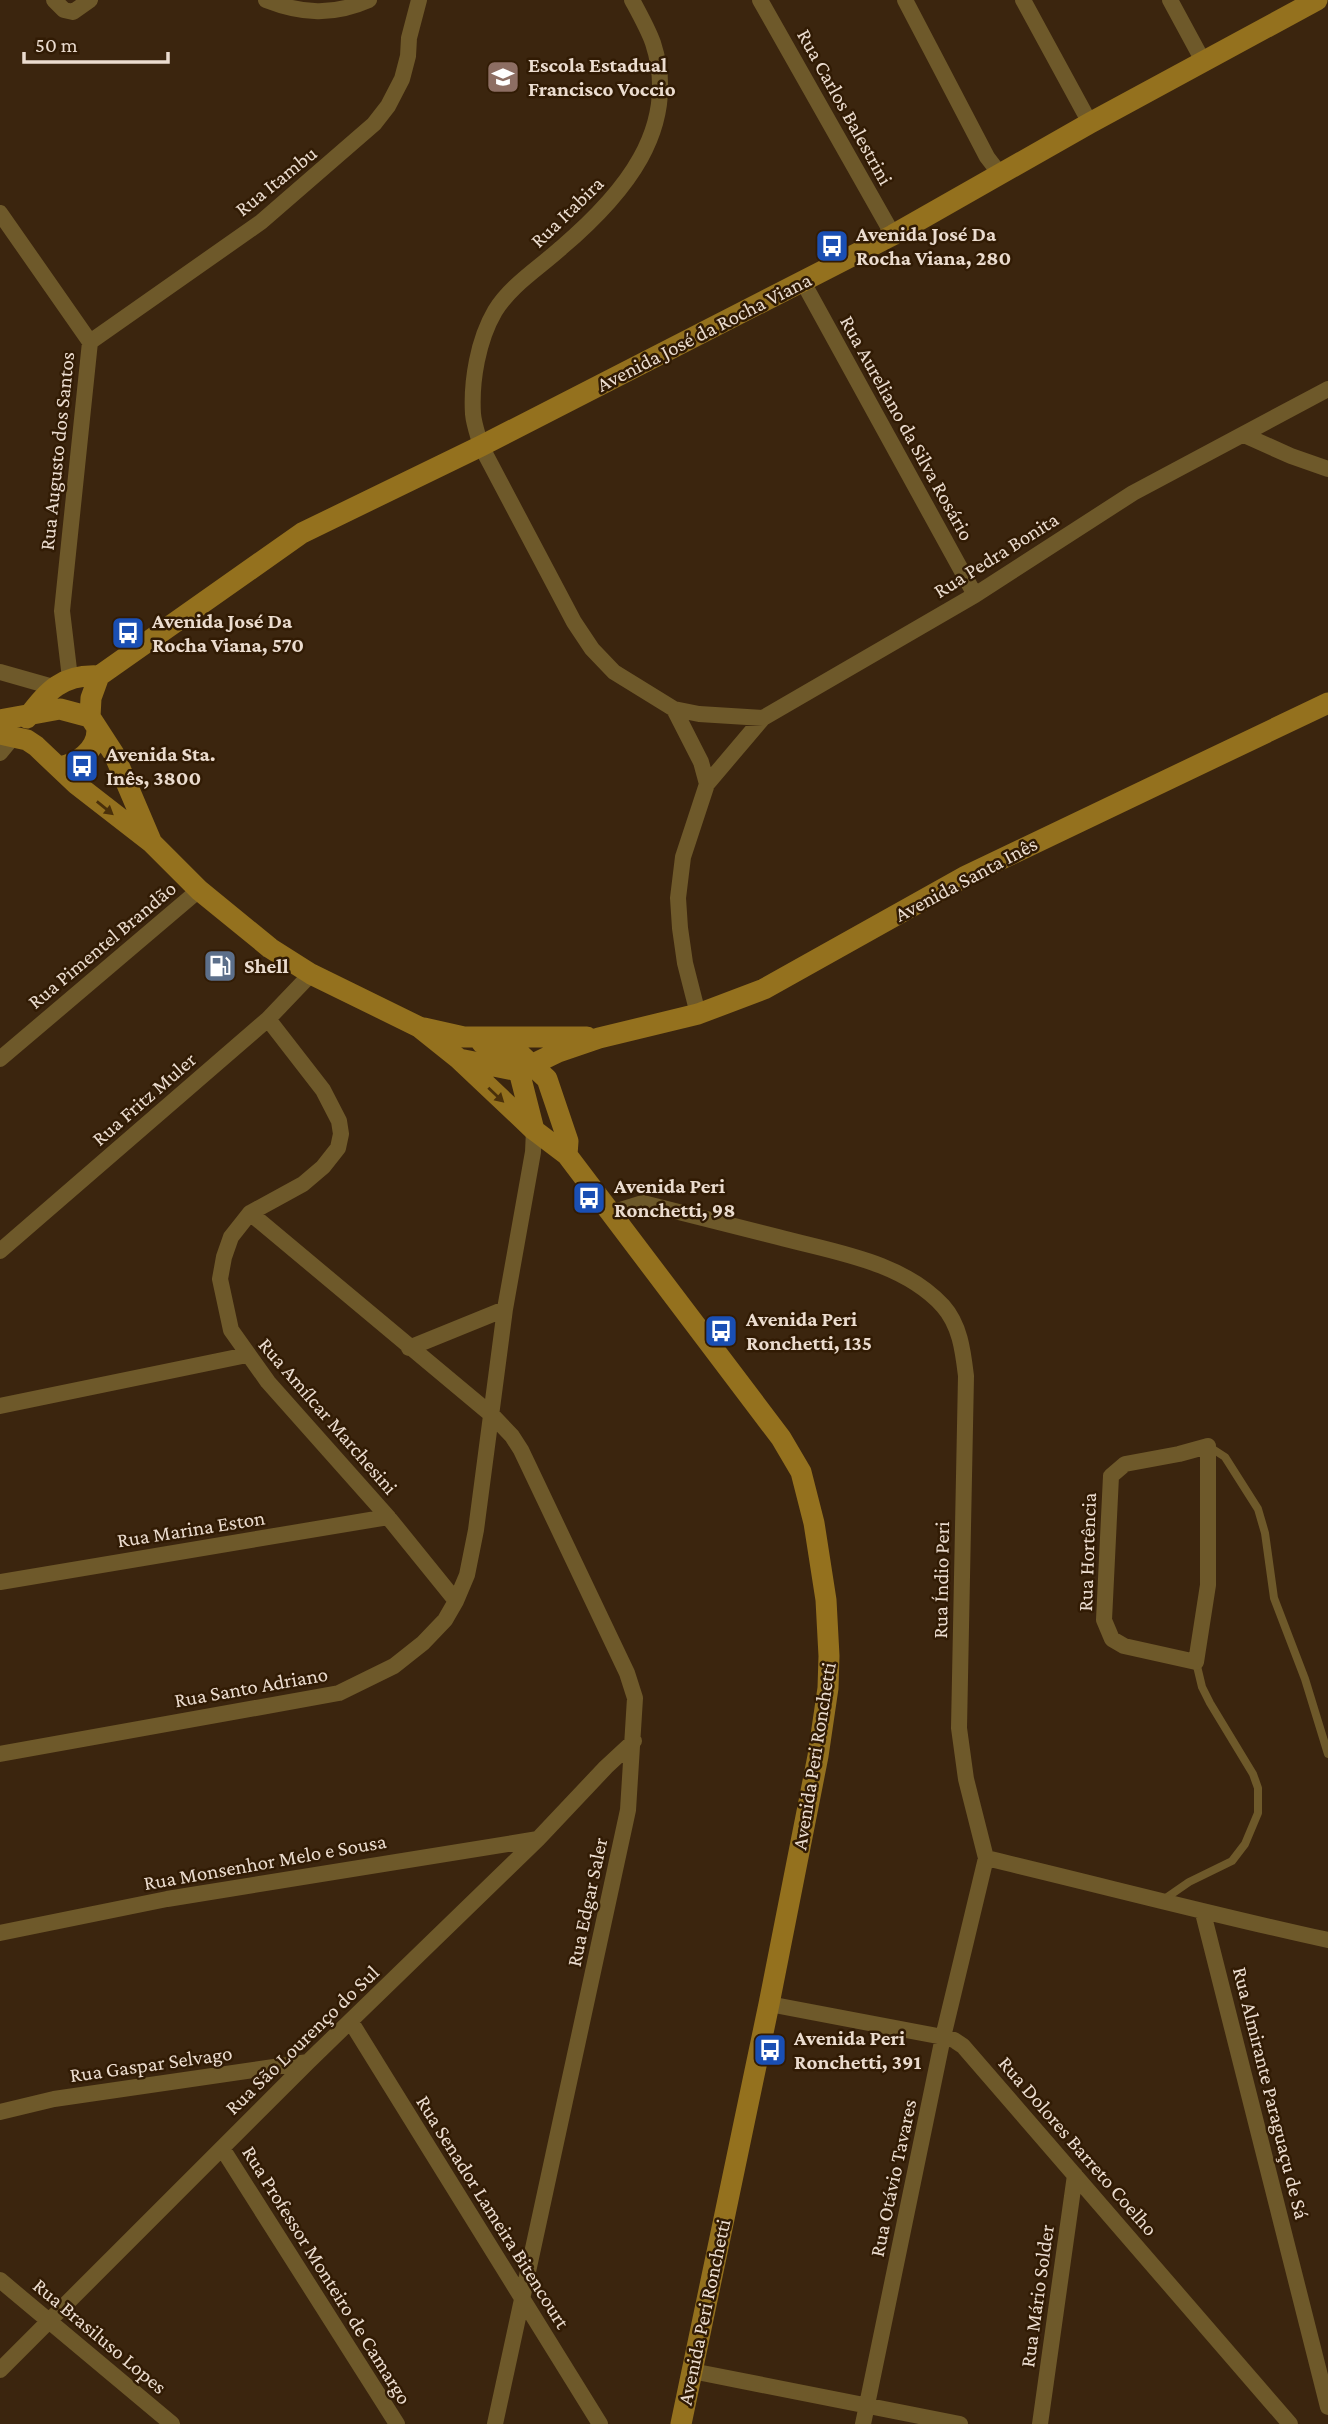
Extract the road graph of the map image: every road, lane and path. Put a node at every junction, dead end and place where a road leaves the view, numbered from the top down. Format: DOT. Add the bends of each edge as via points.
graph roads {
  1 [pos="54,0"];
  2 [pos="90,0"];
  3 [pos="266,0"];
  4 [pos="369,0"];
  5 [pos="419,0"];
  6 [pos="632,0"];
  7 [pos="760,0"];
  8 [pos="905,0"];
  9 [pos="1023,0"];
  10 [pos="1170,0"];
  11 [pos="1316,0"];
  12 [pos="1203,61"];
  13 [pos="1090,123"];
  14 [pos="1000,174"];
  15 [pos="0,213"];
  16 [pos="893,235"];
  17 [pos="803,282"];
  18 [pos="90,342"];
  19 [pos="1328,389"];
  20 [pos="1244,435"];
  21 [pos="481,446"];
  22 [pos="1328,469"];
  23 [pos="975,595"];
  24 [pos="0,672"];
  25 [pos="99,676"];
  26 [pos="62,683"];
  27 [pos="1328,703"];
  28 [pos="674,709"];
  29 [pos="29,715"];
  30 [pos="763,718"];
  31 [pos="0,720"];
  32 [pos="94,723"];
  33 [pos="7,735"];
  34 [pos="0,753"];
  35 [pos="59,767"];
  36 [pos="707,784"];
  37 [pos="152,843"];
  38 [pos="199,890"];
  39 [pos="311,974"];
  40 [pos="698,1014"];
  41 [pos="268,1019"];
  42 [pos="419,1027"];
  43 [pos="545,1036"];
  44 [pos="464,1037"];
  45 [pos="599,1038"];
  46 [pos="0,1059"];
  47 [pos="459,1059"];
  48 [pos="523,1064"];
  49 [pos="534,1130"];
  50 [pos="567,1155"];
  51 [pos="250,1213"];
  52 [pos="611,1213"];
  53 [pos="0,1251"];
  54 [pos="505,1309"];
  55 [pos="409,1348"];
  56 [pos="247,1355"];
  57 [pos="0,1406"];
  58 [pos="493,1416"];
  59 [pos="1208,1446"];
  60 [pos="388,1517"];
  61 [pos="0,1582"];
  62 [pos="456,1601"];
  63 [pos="1196,1662"];
  64 [pos="634,1741"];
  65 [pos="0,1754"];
  66 [pos="1328,1754"];
  67 [pos="538,1839"];
  68 [pos="986,1858"];
  69 [pos="1163,1900"];
  70 [pos="1203,1913"];
  71 [pos="0,1933"];
  72 [pos="1328,1940"];
  73 [pos="769,2004"];
  74 [pos="351,2022"];
  75 [pos="943,2037"];
  76 [pos="308,2062"];
  77 [pos="0,2112"];
  78 [pos="222,2148"];
  79 [pos="1075,2175"];
  80 [pos="0,2280"];
  81 [pos="523,2301"];
  82 [pos="49,2320"];
  83 [pos="0,2370"];
  84 [pos="692,2371"];
  85 [pos="867,2404"];
  86 [pos="1328,2407"];
  87 [pos="172,2424"];
  88 [pos="397,2424"];
  89 [pos="495,2424"];
  90 [pos="600,2424"];
  91 [pos="681,2424"];
  92 [pos="863,2424"];
  93 [pos="960,2424"];
  94 [pos="1040,2424"];
  95 [pos="1290,2424"];
  1 -- 2 [label="street" via="73,12"];
  3 -- 4 [label="street" via="321,13"];
  5 -- 18 [label="street, Rua Itambu" via="402,79 374,124 261,222"];
  6 -- 21 [label="street, Rua Itabira" via="653,43 661,82 659,115 621,190 495,311 473,389 473,417"];
  7 -- 16 [label="street, Rua Carlos Balestrini"];
  8 -- 14 [label="street"];
  9 -- 13 [label="street"];
  10 -- 12 [label="street"];
  11 -- 12 [label="main road, Avenida José da Rocha Viana"];
  12 -- 13 [label="main road, Avenida José da Rocha Viana"];
  13 -- 14 [label="main road, Avenida José da Rocha Viana"];
  14 -- 16 [label="main road, Avenida José da Rocha Viana"];
  15 -- 18 [label="street, Rua Augusto dos Santos"];
  16 -- 17 [label="main road, Avenida José da Rocha Viana"];
  17 -- 21 [label="main road, Avenida José da Rocha Viana"];
  17 -- 23 [label="street, Rua Aureliano da Silva Rosário"];
  18 -- 26 [label="street, Rua Augusto dos Santos" via="62,611"];
  19 -- 20 [label="street, Rua Pedra Bonita"];
  20 -- 22 [label="street"];
  20 -- 23 [label="street, Rua Pedra Bonita" via="1133,493"];
  21 -- 25 [label="main road, Avenida José da Rocha Viana" via="302,533"];
  21 -- 28 [label="street, Rua Itabira" via="592,649 614,672"];
  23 -- 30 [label="street, Rua Pedra Bonita"];
  24 -- 26 [label="street"];
  25 -- 26 [label="main road" via="82,675"];
  25 -- 32 [label="main road" via="91,698"];
  26 -- 29 [label="main road"];
  27 -- 40 [label="main road, Avenida Santa Inês" via="966,876 773,984"];
  28 -- 30 [label="street"];
  28 -- 36 [label="street"];
  29 -- 31 [label="main road"];
  29 -- 32 [label="main road" via="61,709"];
  29 -- 33 [label="main road"];
  30 -- 36 [label="street, Rua Pedra Bonita"];
  32 -- 35 [label="main road" via="96,742 73,763"];
  32 -- 37 [label="main road, Avenida Santa Inês" via="114,754"];
  33 -- 34 [label="street"];
  33 -- 35 [label="main road, Avenida Santa Inês" via="27,740"];
  35 -- 37 [label="main road, Avenida Santa Inês, one-way"];
  36 -- 40 [label="street" via="683,857 678,898 685,963"];
  37 -- 38 [label="main road, Avenida Santa Inês"];
  38 -- 39 [label="main road, Avenida Santa Inês"];
  38 -- 46 [label="street, Rua Pimentel Brandão"];
  39 -- 41 [label="street, Rua Fritz Muler"];
  39 -- 42 [label="main road, Avenida Santa Inês"];
  40 -- 45 [label="main road, Avenida Santa Inês"];
  41 -- 51 [label="street, Rua Amílcar Marchesini" via="323,1090 341,1134 338,1148 323,1167 303,1184"];
  41 -- 53 [label="street, Rua Fritz Muler"];
  42 -- 44 [label="main road, Avenida Santa Inês"];
  42 -- 47 [label="main road, Avenida Santa Inês"];
  43 -- 44 [label="main road, Avenida Santa Inês"];
  43 -- 45 [label="main road, Avenida Santa Inês"];
  43 -- 48 [label="main road"];
  44 -- 48 [label="main road"];
  45 -- 48 [label="main road, Avenida Santa Inês"];
  47 -- 48 [label="main road, Avenida Santa Inês"];
  47 -- 49 [label="main road, one-way"];
  48 -- 49 [label="main road"];
  48 -- 50 [label="main road" via="547,1079 568,1142"];
  49 -- 50 [label="main road"];
  49 -- 54 [label="street, Rua Santo Adriano"];
  50 -- 52 [label="main road, Avenida Peri Ronchetti"];
  51 -- 55 [label="street, Rua Edgar Saler"];
  51 -- 56 [label="street, Rua Amílcar Marchesini" via="231,1237 220,1279 230,1329"];
  52 -- 68 [label="street, Rua Índio Peri" via="643,1203 858,1258 928,1292 954,1322 966,1376 959,1728 966,1779"];
  52 -- 73 [label="main road, Avenida Peri Ronchetti" via="781,1438 801,1472 814,1523 826,1600 828,1688"];
  54 -- 55 [label="street"];
  54 -- 58 [label="street, Rua Santo Adriano"];
  55 -- 58 [label="street, Rua Edgar Saler"];
  56 -- 57 [label="street"];
  56 -- 60 [label="street, Rua Amílcar Marchesini"];
  58 -- 62 [label="street, Rua Santo Adriano" via="467,1575"];
  58 -- 64 [label="street, Rua Edgar Saler" via="521,1450 627,1673 635,1698"];
  59 -- 63 [label="street" via="1208,1585"];
  59 -- 63 [label="street, Rua Hortência" via="1125,1464 1111,1476 1105,1567 1104,1620 1112,1639 1124,1646"];
  59 -- 66 [label="lane" via="1225,1457 1258,1509 1274,1598"];
  60 -- 61 [label="street, Rua Marina Eston"];
  60 -- 62 [label="street, Rua Amílcar Marchesini"];
  62 -- 65 [label="street, Rua Santo Adriano" via="424,1643 394,1666 339,1693"];
  63 -- 69 [label="lane" via="1206,1695 1253,1774 1258,1812 1245,1844 1232,1861"];
  64 -- 67 [label="street, Rua São Lourenço do Sul"];
  64 -- 81 [label="street, Rua Edgar Saler" via="628,1810"];
  67 -- 71 [label="street, Rua Monsenhor Melo e Sousa" via="167,1899"];
  67 -- 74 [label="street, Rua São Lourenço do Sul"];
  68 -- 69 [label="street"];
  68 -- 75 [label="street, Rua Otávio Tavares"];
  69 -- 70 [label="street"];
  70 -- 72 [label="street"];
  70 -- 86 [label="street, Rua Almirante Paraguaçu de Sá"];
  73 -- 75 [label="street, Rua Dolores Barreto Coelho"];
  73 -- 84 [label="main road, Avenida Peri Ronchetti"];
  74 -- 76 [label="street, Rua São Lourenço do Sul"];
  74 -- 81 [label="street, Rua Senador Lameira Bitencourt"];
  75 -- 79 [label="street, Rua Dolores Barreto Coelho" via="954,2040 975,2060"];
  75 -- 85 [label="street, Rua Otávio Tavares"];
  76 -- 77 [label="street, Rua Gaspar Selvago" via="54,2099"];
  76 -- 78 [label="street, Rua São Lourenço do Sul"];
  78 -- 82 [label="street, Rua São Lourenço do Sul"];
  78 -- 88 [label="street, Rua Professor Monteiro de Camargo"];
  79 -- 94 [label="street, Rua Mário Solder"];
  79 -- 95 [label="street, Rua Dolores Barreto Coelho"];
  80 -- 82 [label="street, Rua Brasiluso Lopes"];
  81 -- 89 [label="street, Rua Edgar Saler"];
  81 -- 90 [label="street, Rua Senador Lameira Bitencourt"];
  82 -- 83 [label="street, Rua São Lourenço do Sul"];
  82 -- 87 [label="street, Rua Brasiluso Lopes"];
  84 -- 85 [label="street"];
  84 -- 91 [label="main road, Avenida Peri Ronchetti"];
  85 -- 92 [label="street, Rua Otávio Tavares"];
  85 -- 93 [label="street"];
}
